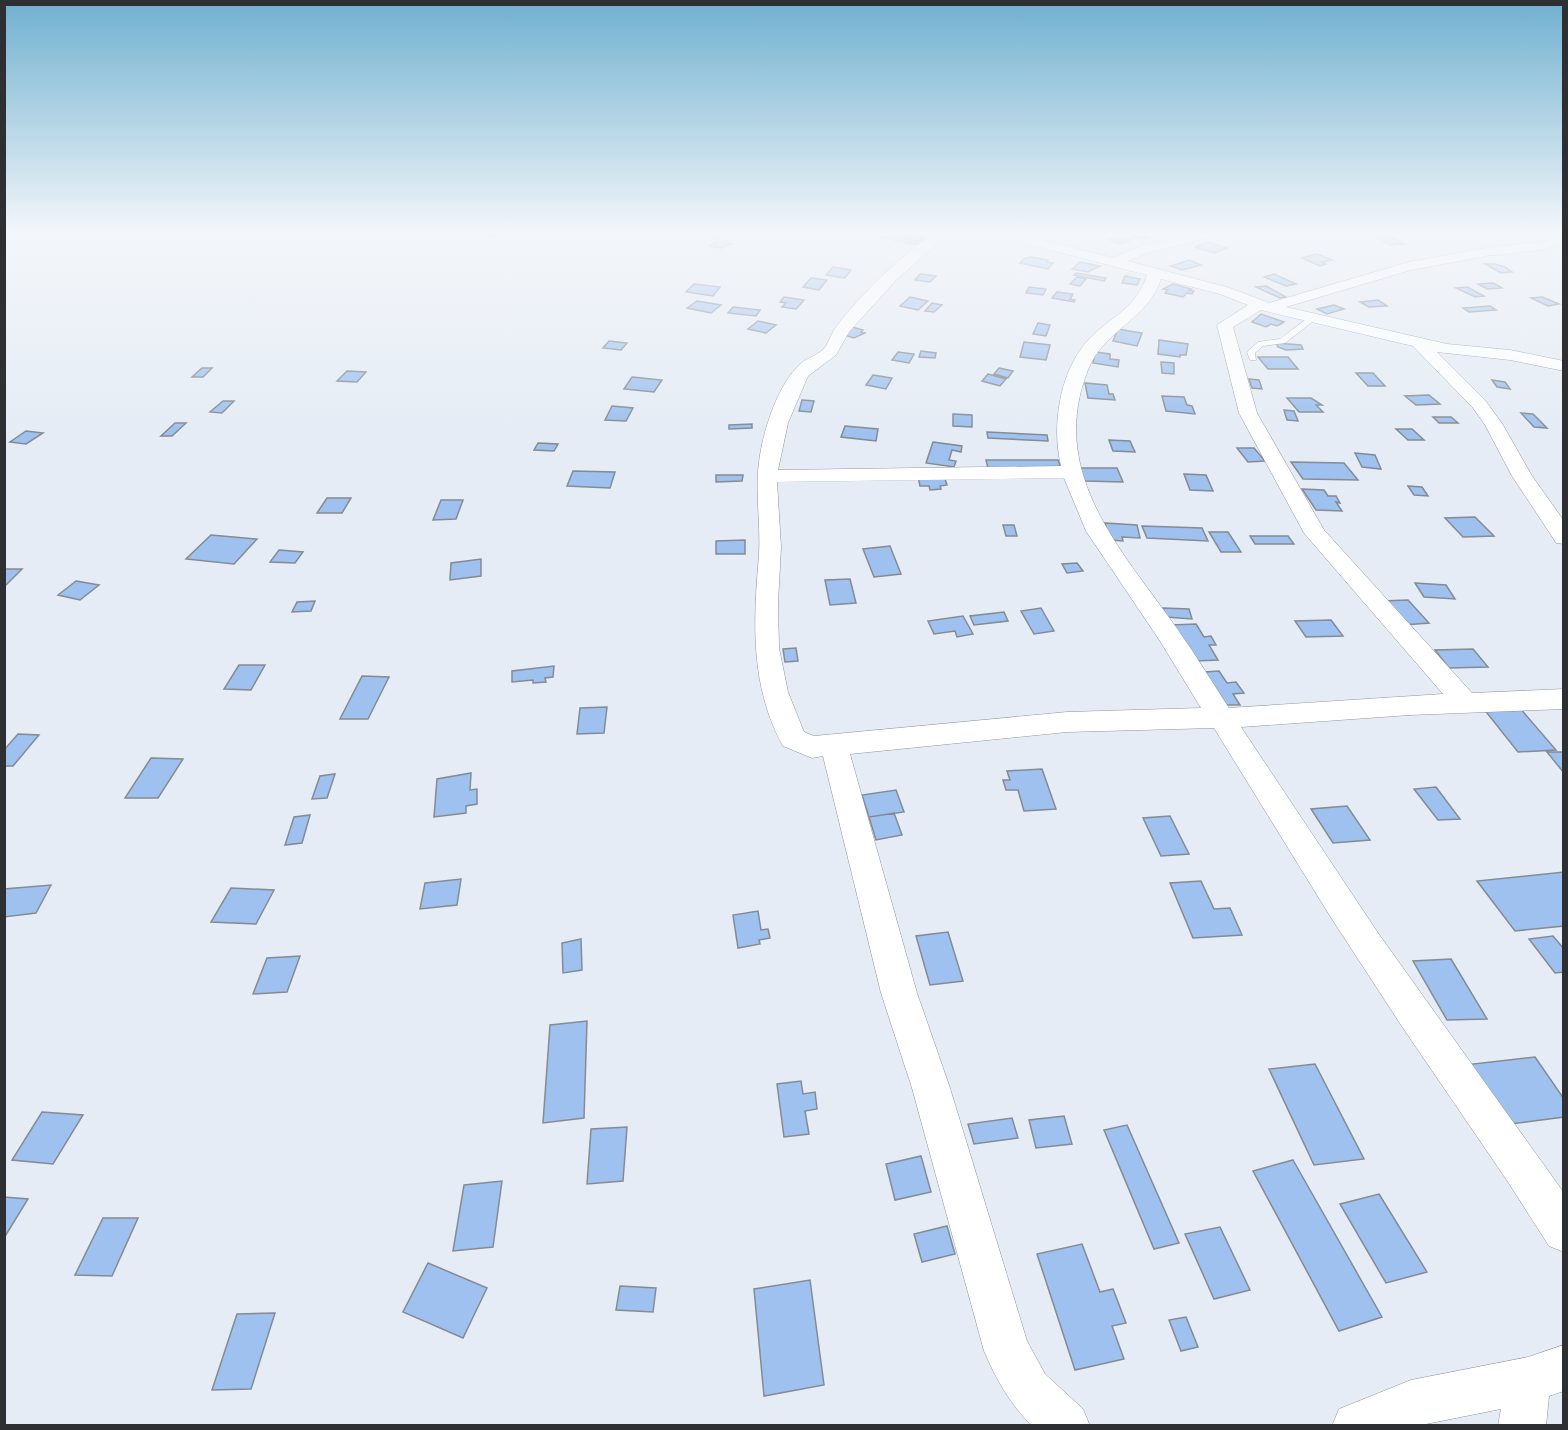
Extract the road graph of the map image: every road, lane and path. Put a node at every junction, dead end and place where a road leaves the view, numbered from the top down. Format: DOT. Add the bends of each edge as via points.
graph roads {
  1 [pos="870,299"];
  2 [pos="1144,299"];
  3 [pos="1245,299"];
  4 [pos="1291,299"];
  5 [pos="1265,306"];
  6 [pos="1312,319"];
  7 [pos="1418,342"];
  8 [pos="1253,358"];
  9 [pos="1563,366"];
  10 [pos="1072,472"];
  11 [pos="768,476"];
  12 [pos="1563,538"];
  13 [pos="1563,699"];
  14 [pos="1466,702"];
  15 [pos="1222,718"];
  16 [pos="834,746"];
  17 [pos="1563,1231"];
  18 [pos="1546,1374"];
  19 [pos="1066,1425"];
  20 [pos="1356,1425"];
  21 [pos="1522,1425"];
  1 -- 11 [label="street" via="841,331 832,351 804,370 783,409 772,442"];
  2 -- 10 [label="street" via="1086,354 1065,424"];
  3 -- 5 [label="street"];
  4 -- 5 [label="street"];
  5 -- 6 [label="street"];
  5 -- 14 [label="street" via="1225,325 1248,413 1315,533"];
  6 -- 7 [label="street"];
  6 -- 8 [label="lane" via="1282,341 1261,344 1251,352"];
  7 -- 9 [label="street"];
  7 -- 12 [label="street" via="1479,404"];
  10 -- 11 [label="street"];
  10 -- 15 [label="street" via="1082,504 1105,545"];
  11 -- 16 [label="street" via="768,669 793,739 812,747"];
  13 -- 14 [label="street"];
  14 -- 15 [label="street"];
  15 -- 16 [label="street" via="1066,722"];
  15 -- 17 [label="street" via="1361,937"];
  16 -- 19 [label="street" via="899,993 931,1088 1007,1352 1029,1390"];
  18 -- 20 [label="street" via="1411,1403"];
  18 -- 21 [label="street"];
}
